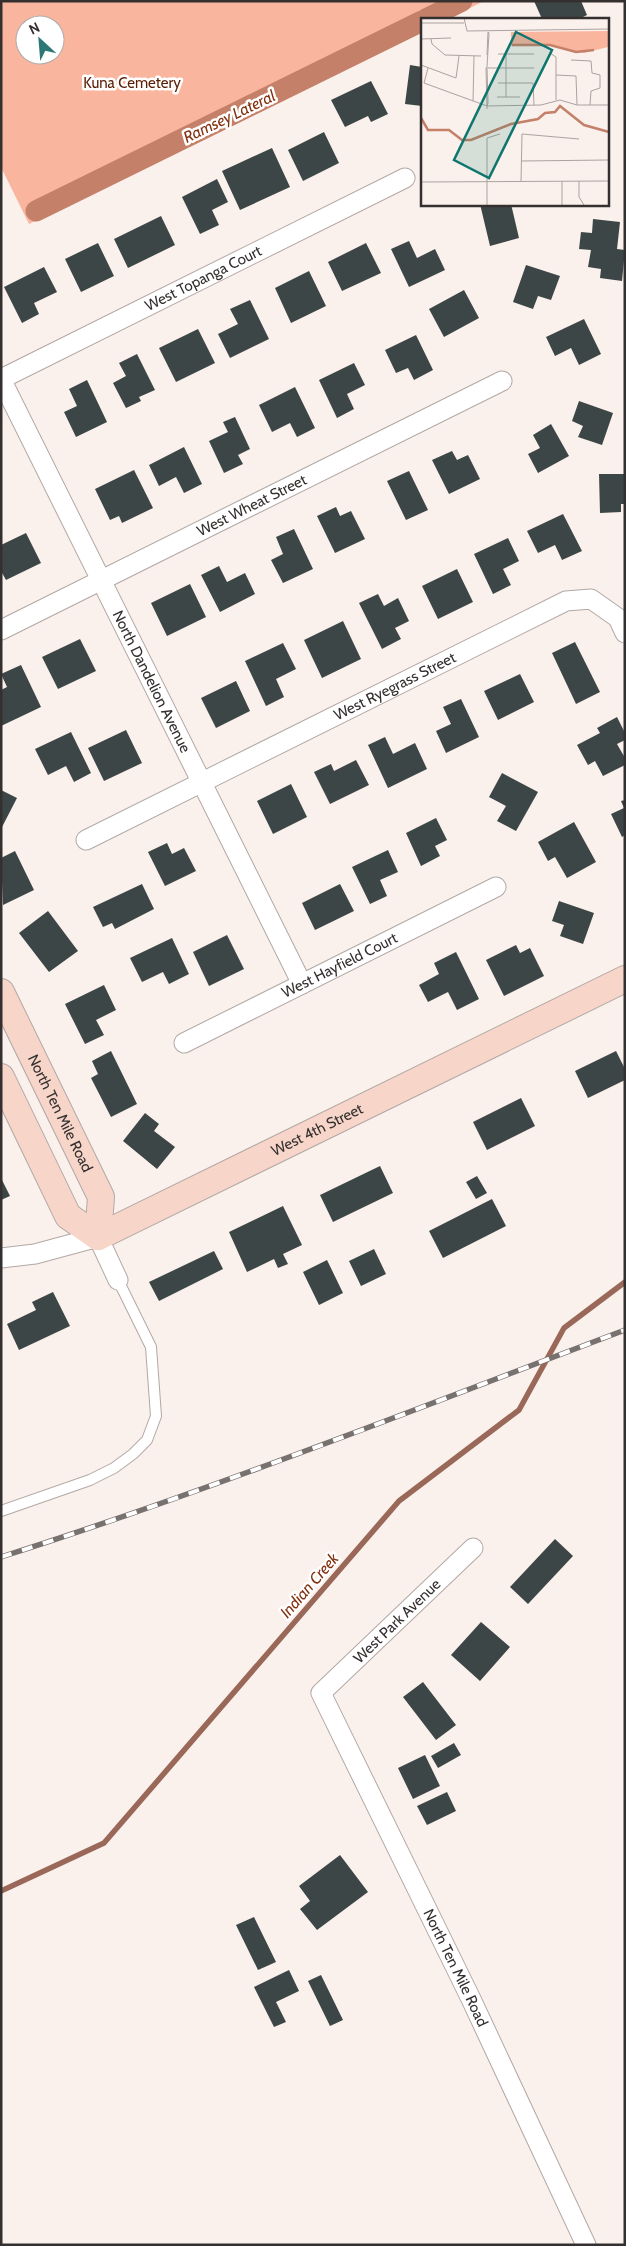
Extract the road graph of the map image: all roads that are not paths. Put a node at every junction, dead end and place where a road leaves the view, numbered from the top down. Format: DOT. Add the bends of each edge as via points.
graph roads {
  1 [pos="405,178"];
  2 [pos="1,379"];
  3 [pos="502,381"];
  4 [pos="102,580"];
  5 [pos="1,630"];
  6 [pos="625,632"];
  7 [pos="202,782"];
  8 [pos="86,840"];
  9 [pos="496,888"];
  10 [pos="625,979"];
  11 [pos="302,984"];
  12 [pos="1,992"];
  13 [pos="184,1043"];
  14 [pos="1,1078"];
  15 [pos="98,1237"];
  16 [pos="1,1258"];
  17 [pos="118,1280"];
  18 [pos="1,1511"];
  19 [pos="473,1548"];
  20 [pos="321,1694"];
  21 [pos="586,2245"];
  1 -- 2 [label="street, West Topanga Court"];
  2 -- 4 [label="street, North Dandelion Avenue"];
  3 -- 4 [label="street, West Wheat Street"];
  4 -- 5 [label="street, West Wheat Street"];
  4 -- 7 [label="street, North Dandelion Avenue"];
  6 -- 7 [label="street, West Ryegrass Street" via="618,618 591,598 566,601"];
  7 -- 8 [label="street, West Ryegrass Street"];
  7 -- 11 [label="street, North Dandelion Avenue"];
  9 -- 11 [label="street, West Hayfield Court"];
  10 -- 15 [label="main road, West 4th Street"];
  11 -- 13 [label="street, West Hayfield Court"];
  12 -- 15 [label="main road, North Ten Mile Road" via="101,1197"];
  14 -- 15 [label="main road" via="68,1216"];
  15 -- 16 [label="street, West 4th Street" via="34,1254"];
  15 -- 17 [label="street, North Ten Mile Road"];
  17 -- 18 [label="lane" via="151,1347 156,1416 147,1440 114,1468 90,1480"];
  19 -- 20 [label="street, West Park Avenue"];
  20 -- 21 [label="street, North Ten Mile Road" via="471,1999"];
}
